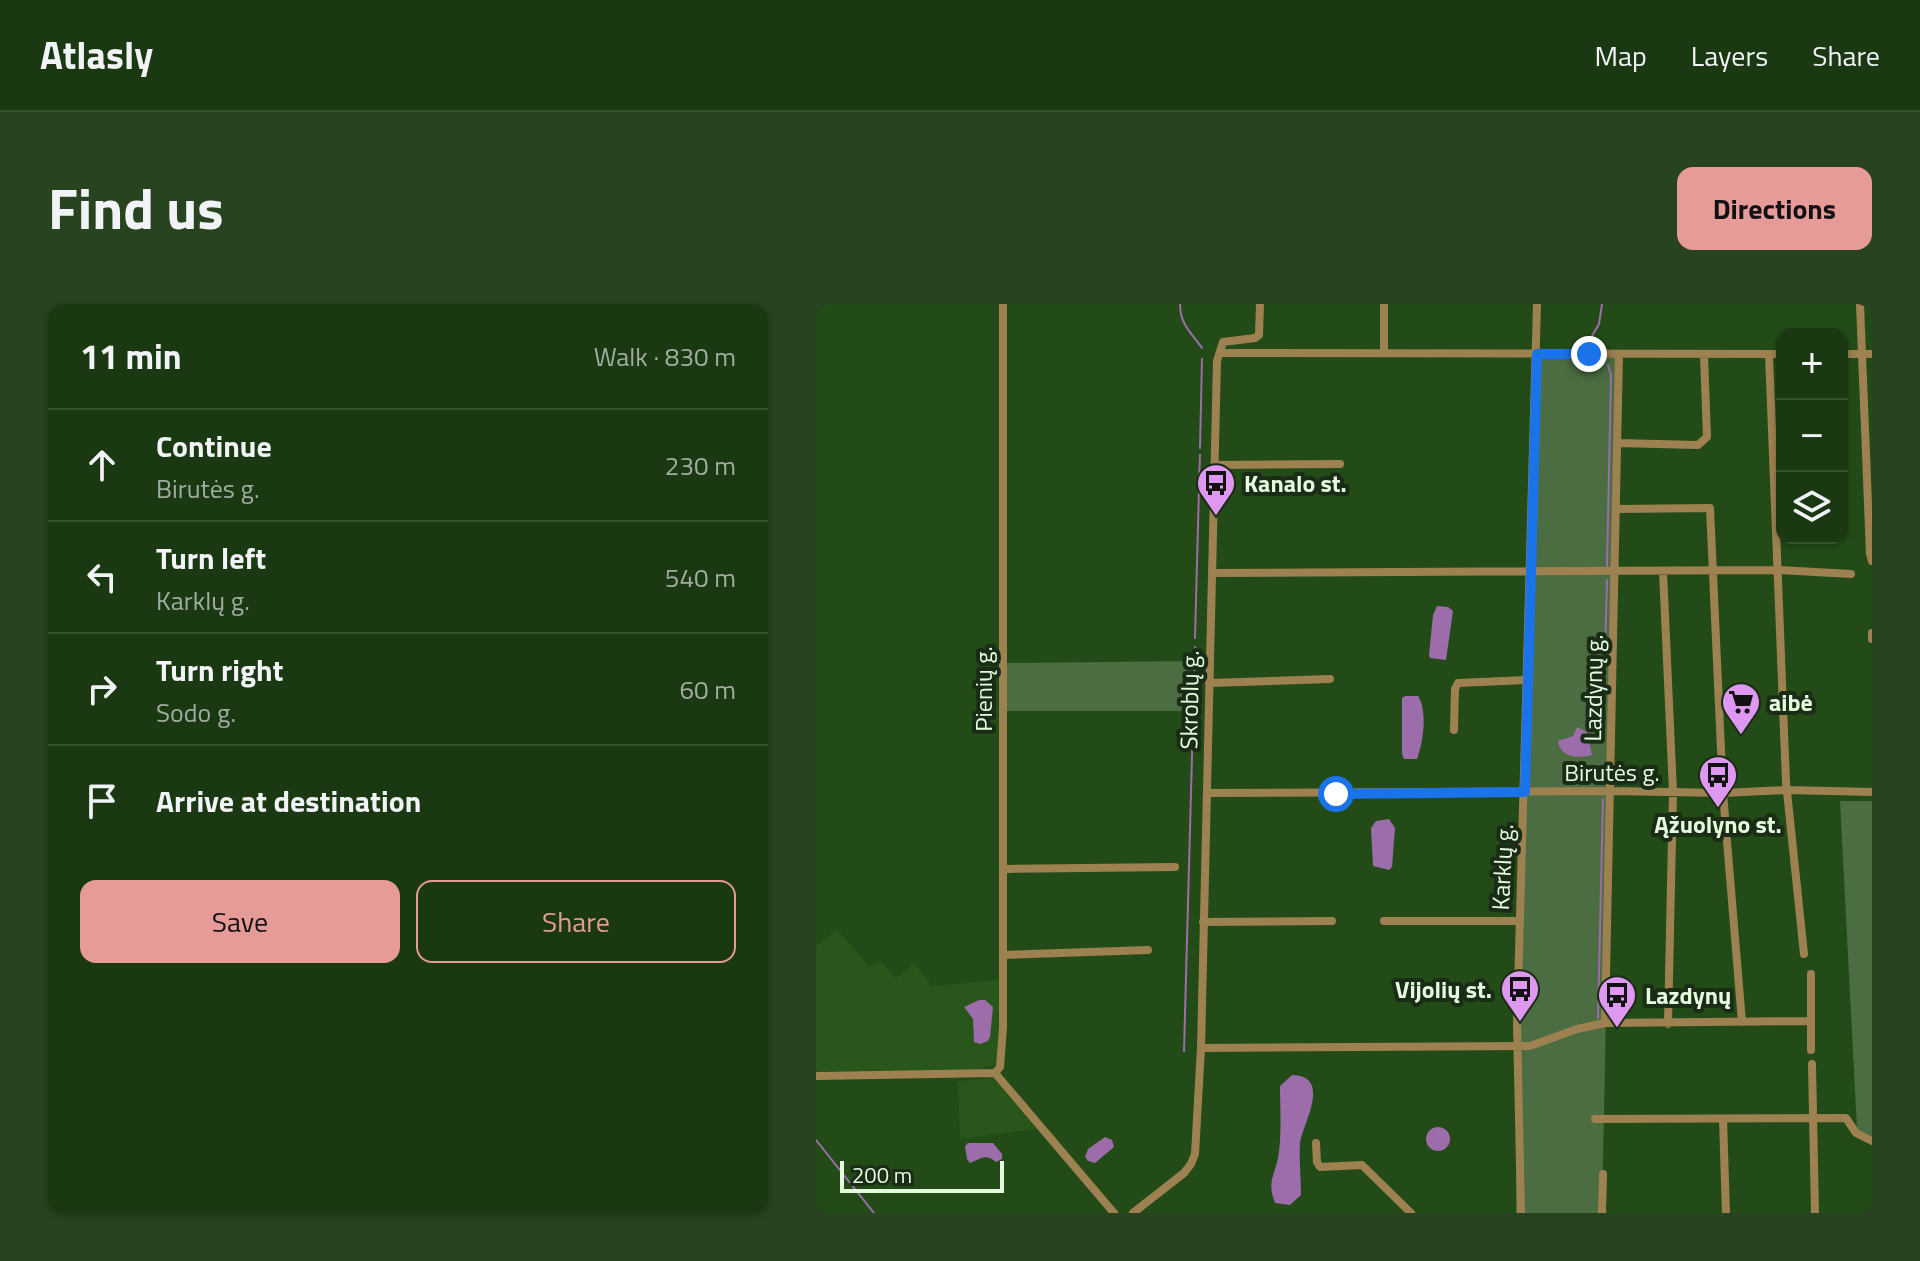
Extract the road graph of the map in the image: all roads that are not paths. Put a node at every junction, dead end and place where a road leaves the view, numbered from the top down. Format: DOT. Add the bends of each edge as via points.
graph roads {
  1 [pos="1003,304"];
  2 [pos="1260,304"];
  3 [pos="1384,304"];
  4 [pos="1537,304"];
  5 [pos="1860,304"];
  6 [pos="1220,353"];
  7 [pos="1384,353"];
  8 [pos="1537,354"];
  9 [pos="1619,354"];
  10 [pos="1776,354"];
  11 [pos="1848,354"];
  12 [pos="1861,354"];
  13 [pos="1872,354"];
  14 [pos="1704,355"];
  15 [pos="1769,355"];
  16 [pos="1618,443"];
  17 [pos="1340,464"];
  18 [pos="1214,465"];
  19 [pos="1869,478"];
  20 [pos="1618,509"];
  21 [pos="1872,561"];
  22 [pos="1779,570"];
  23 [pos="1711,571"];
  24 [pos="1615,572"];
  25 [pos="1663,572"];
  26 [pos="1212,573"];
  27 [pos="1531,573"];
  28 [pos="1851,574"];
  29 [pos="1330,679"];
  30 [pos="1527,680"];
  31 [pos="1209,683"];
  32 [pos="1454,730"];
  33 [pos="1787,790"];
  34 [pos="1610,791"];
  35 [pos="1525,792"];
  36 [pos="1673,792"];
  37 [pos="1872,792"];
  38 [pos="1207,793"];
  39 [pos="1723,793"];
  40 [pos="1175,867"];
  41 [pos="1004,869"];
  42 [pos="1332,921"];
  43 [pos="1384,921"];
  44 [pos="1519,921"];
  45 [pos="1203,922"];
  46 [pos="1148,950"];
  47 [pos="1804,954"];
  48 [pos="1004,955"];
  49 [pos="1811,974"];
  50 [pos="1810,1021"];
  51 [pos="1742,1022"];
  52 [pos="1605,1023"];
  53 [pos="1668,1024"];
  54 [pos="1517,1047"];
  55 [pos="1201,1048"];
  56 [pos="1811,1050"];
  57 [pos="1812,1064"];
  58 [pos="995,1073"];
  59 [pos="816,1076"];
  60 [pos="1812,1116"];
  61 [pos="1595,1119"];
  62 [pos="1723,1119"];
  63 [pos="1872,1141"];
  64 [pos="1316,1143"];
  65 [pos="1603,1174"];
  66 [pos="1114,1213"];
  67 [pos="1133,1213"];
  68 [pos="1411,1213"];
  69 [pos="1521,1213"];
  70 [pos="1602,1213"];
  71 [pos="1726,1213"];
  72 [pos="1815,1213"];
  1 -- 41 [label="street, Pienių g."];
  2 -- 6 [label="street" via="1259,335 1223,342"];
  3 -- 7 [label="street"];
  4 -- 8 [label="street, Karklų g."];
  5 -- 12 [label="street"];
  6 -- 7 [label="street"];
  6 -- 18 [label="street, Skroblų g."];
  7 -- 8 [label="street"];
  8 -- 9 [label="street"];
  8 -- 27 [label="street, Karklų g."];
  9 -- 14 [label="street"];
  9 -- 16 [label="street, Lazdynų g."];
  10 -- 15 [label="street"];
  11 -- 12 [label="street"];
  12 -- 13 [label="street"];
  12 -- 19 [label="street"];
  14 -- 15 [label="street"];
  14 -- 16 [label="street" via="1703,443"];
  15 -- 22 [label="street"];
  16 -- 20 [label="street, Lazdynų g."];
  17 -- 18 [label="street"];
  18 -- 26 [label="street, Skroblų g."];
  19 -- 21 [label="street"];
  20 -- 23 [label="street" via="1710,508"];
  20 -- 24 [label="street, Lazdynų g."];
  22 -- 23 [label="street"];
  22 -- 28 [label="street"];
  22 -- 33 [label="street"];
  23 -- 25 [label="street"];
  23 -- 39 [label="street"];
  24 -- 25 [label="street"];
  24 -- 27 [label="street"];
  24 -- 34 [label="street, Lazdynų g."];
  25 -- 36 [label="street"];
  26 -- 27 [label="street"];
  26 -- 31 [label="street, Skroblų g."];
  27 -- 30 [label="street, Karklų g."];
  29 -- 31 [label="street"];
  30 -- 32 [label="street" via="1458,683"];
  30 -- 35 [label="street, Karklų g."];
  31 -- 38 [label="street, Skroblų g."];
  33 -- 37 [label="street, Birutės g."];
  33 -- 39 [label="street, Birutės g."];
  33 -- 47 [label="street"];
  34 -- 35 [label="street, Birutės g."];
  34 -- 36 [label="street, Birutės g."];
  34 -- 52 [label="street, Lazdynų g."];
  35 -- 38 [label="street, Birutės g."];
  35 -- 44 [label="street, Karklų g."];
  36 -- 39 [label="street, Birutės g."];
  36 -- 53 [label="street"];
  38 -- 45 [label="street, Skroblų g."];
  39 -- 51 [label="street"];
  40 -- 41 [label="street"];
  41 -- 48 [label="street, Pienių g."];
  42 -- 45 [label="street"];
  43 -- 44 [label="street"];
  44 -- 54 [label="street, Karklų g."];
  45 -- 55 [label="street, Skroblų g."];
  46 -- 48 [label="street"];
  48 -- 58 [label="street, Pienių g." via="1000,1067"];
  49 -- 50 [label="street"];
  50 -- 51 [label="street"];
  50 -- 56 [label="street"];
  51 -- 53 [label="street"];
  52 -- 53 [label="street"];
  52 -- 54 [label="street"];
  54 -- 55 [label="street"];
  54 -- 69 [label="street, Karklų g."];
  55 -- 67 [label="street, Skroblų g." via="1191,1164"];
  57 -- 60 [label="street"];
  58 -- 59 [label="street"];
  58 -- 66 [label="street"];
  60 -- 62 [label="street"];
  60 -- 63 [label="street" via="1846,1118 1856,1133"];
  60 -- 72 [label="street"];
  61 -- 62 [label="street"];
  62 -- 71 [label="street"];
  64 -- 68 [label="street" via="1320,1167 1362,1165"];
  65 -- 70 [label="street"];
}
